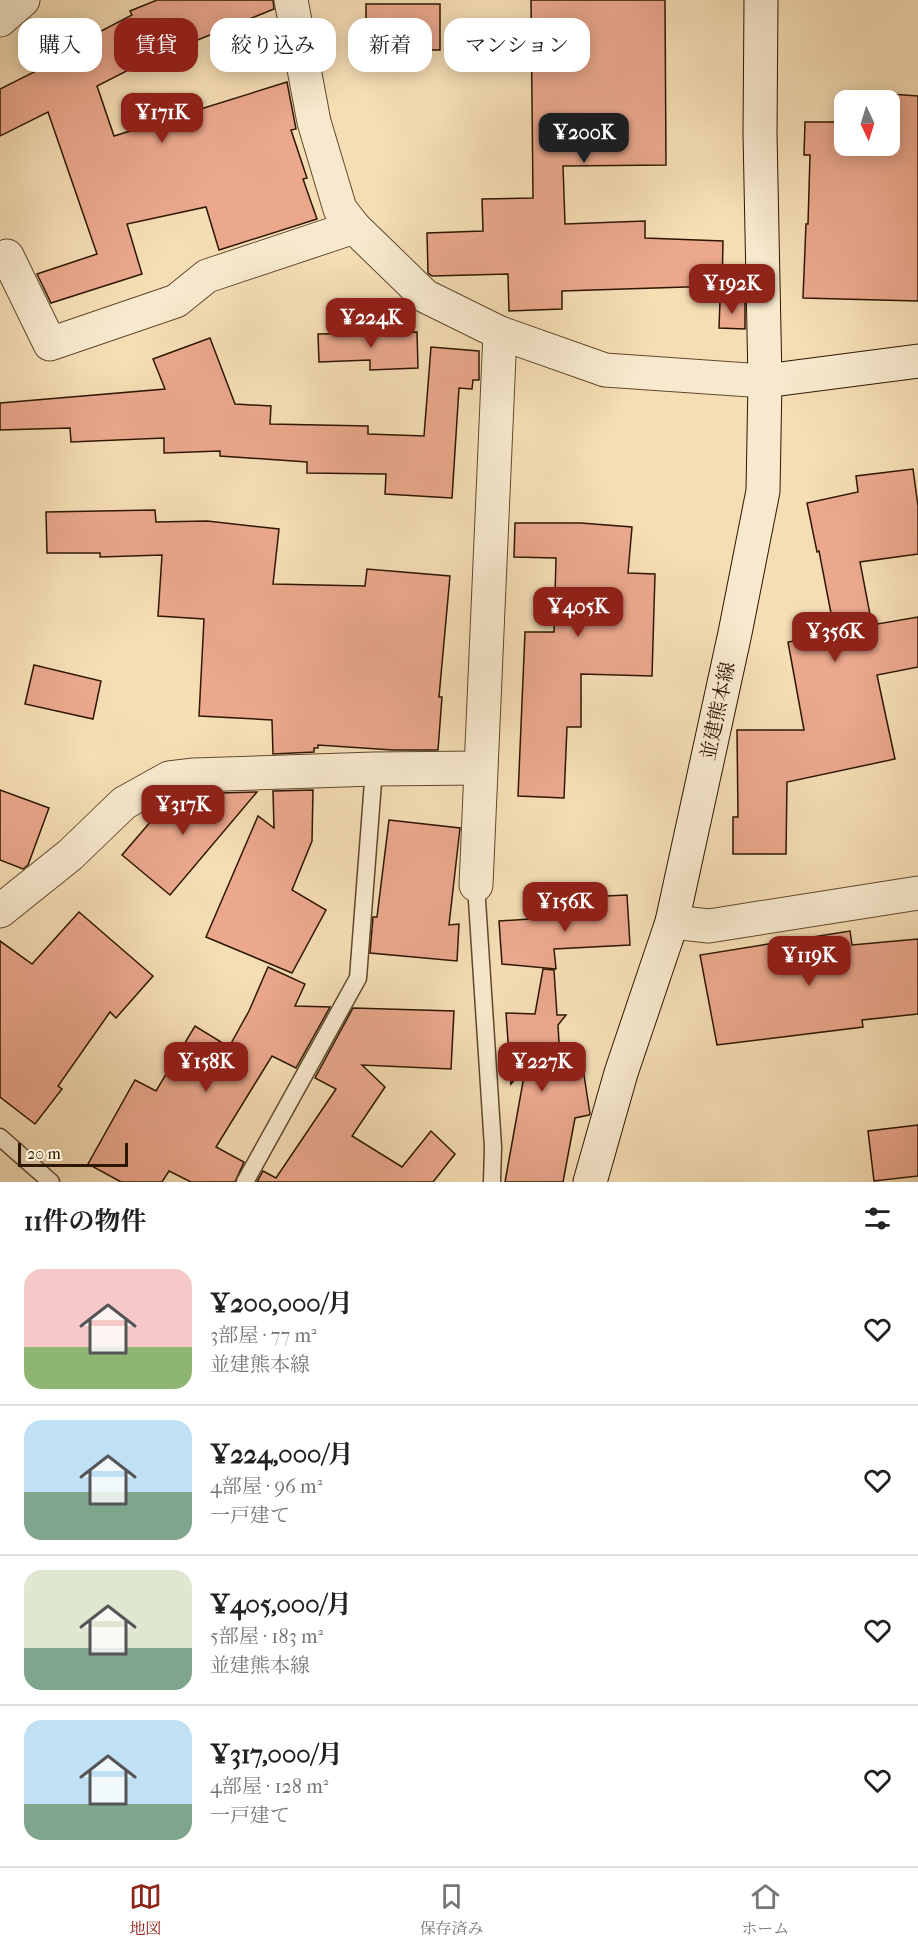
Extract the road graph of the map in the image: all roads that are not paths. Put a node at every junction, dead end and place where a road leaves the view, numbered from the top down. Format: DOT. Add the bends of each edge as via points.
graph roads {
  1 [pos="22,0"];
  2 [pos="291,0"];
  3 [pos="761,0"];
  4 [pos="0,20"];
  5 [pos="354,227"];
  6 [pos="7,256"];
  7 [pos="500,333"];
  8 [pos="918,361"];
  9 [pos="765,381"];
  10 [pos="480,768"];
  11 [pos="374,769"];
  12 [pos="476,885"];
  13 [pos="918,893"];
  14 [pos="1,909"];
  15 [pos="672,922"];
  16 [pos="0,1137"];
  17 [pos="51,1182"];
  18 [pos="245,1182"];
  19 [pos="492,1182"];
  20 [pos="590,1182"];
  1 -- 4 [label="street"];
  2 -- 5 [label="street" via="314,122 340,209"];
  3 -- 9 [label="street, 並建熊本線"];
  5 -- 6 [label="street" via="207,276 176,301 50,344"];
  5 -- 7 [label="street" via="425,296"];
  7 -- 9 [label="street" via="605,370"];
  7 -- 10 [label="street"];
  8 -- 9 [label="street"];
  9 -- 15 [label="street, 並建熊本線" via="763,491"];
  10 -- 11 [label="street"];
  10 -- 12 [label="street"];
  11 -- 14 [label="street" via="169,778 124,803 70,855"];
  11 -- 18 [label="lane" via="358,978"];
  12 -- 19 [label="lane"];
  13 -- 15 [label="street" via="709,926"];
  15 -- 20 [label="street, 並建熊本線" via="621,1073"];
  16 -- 17 [label="lane"];
}
